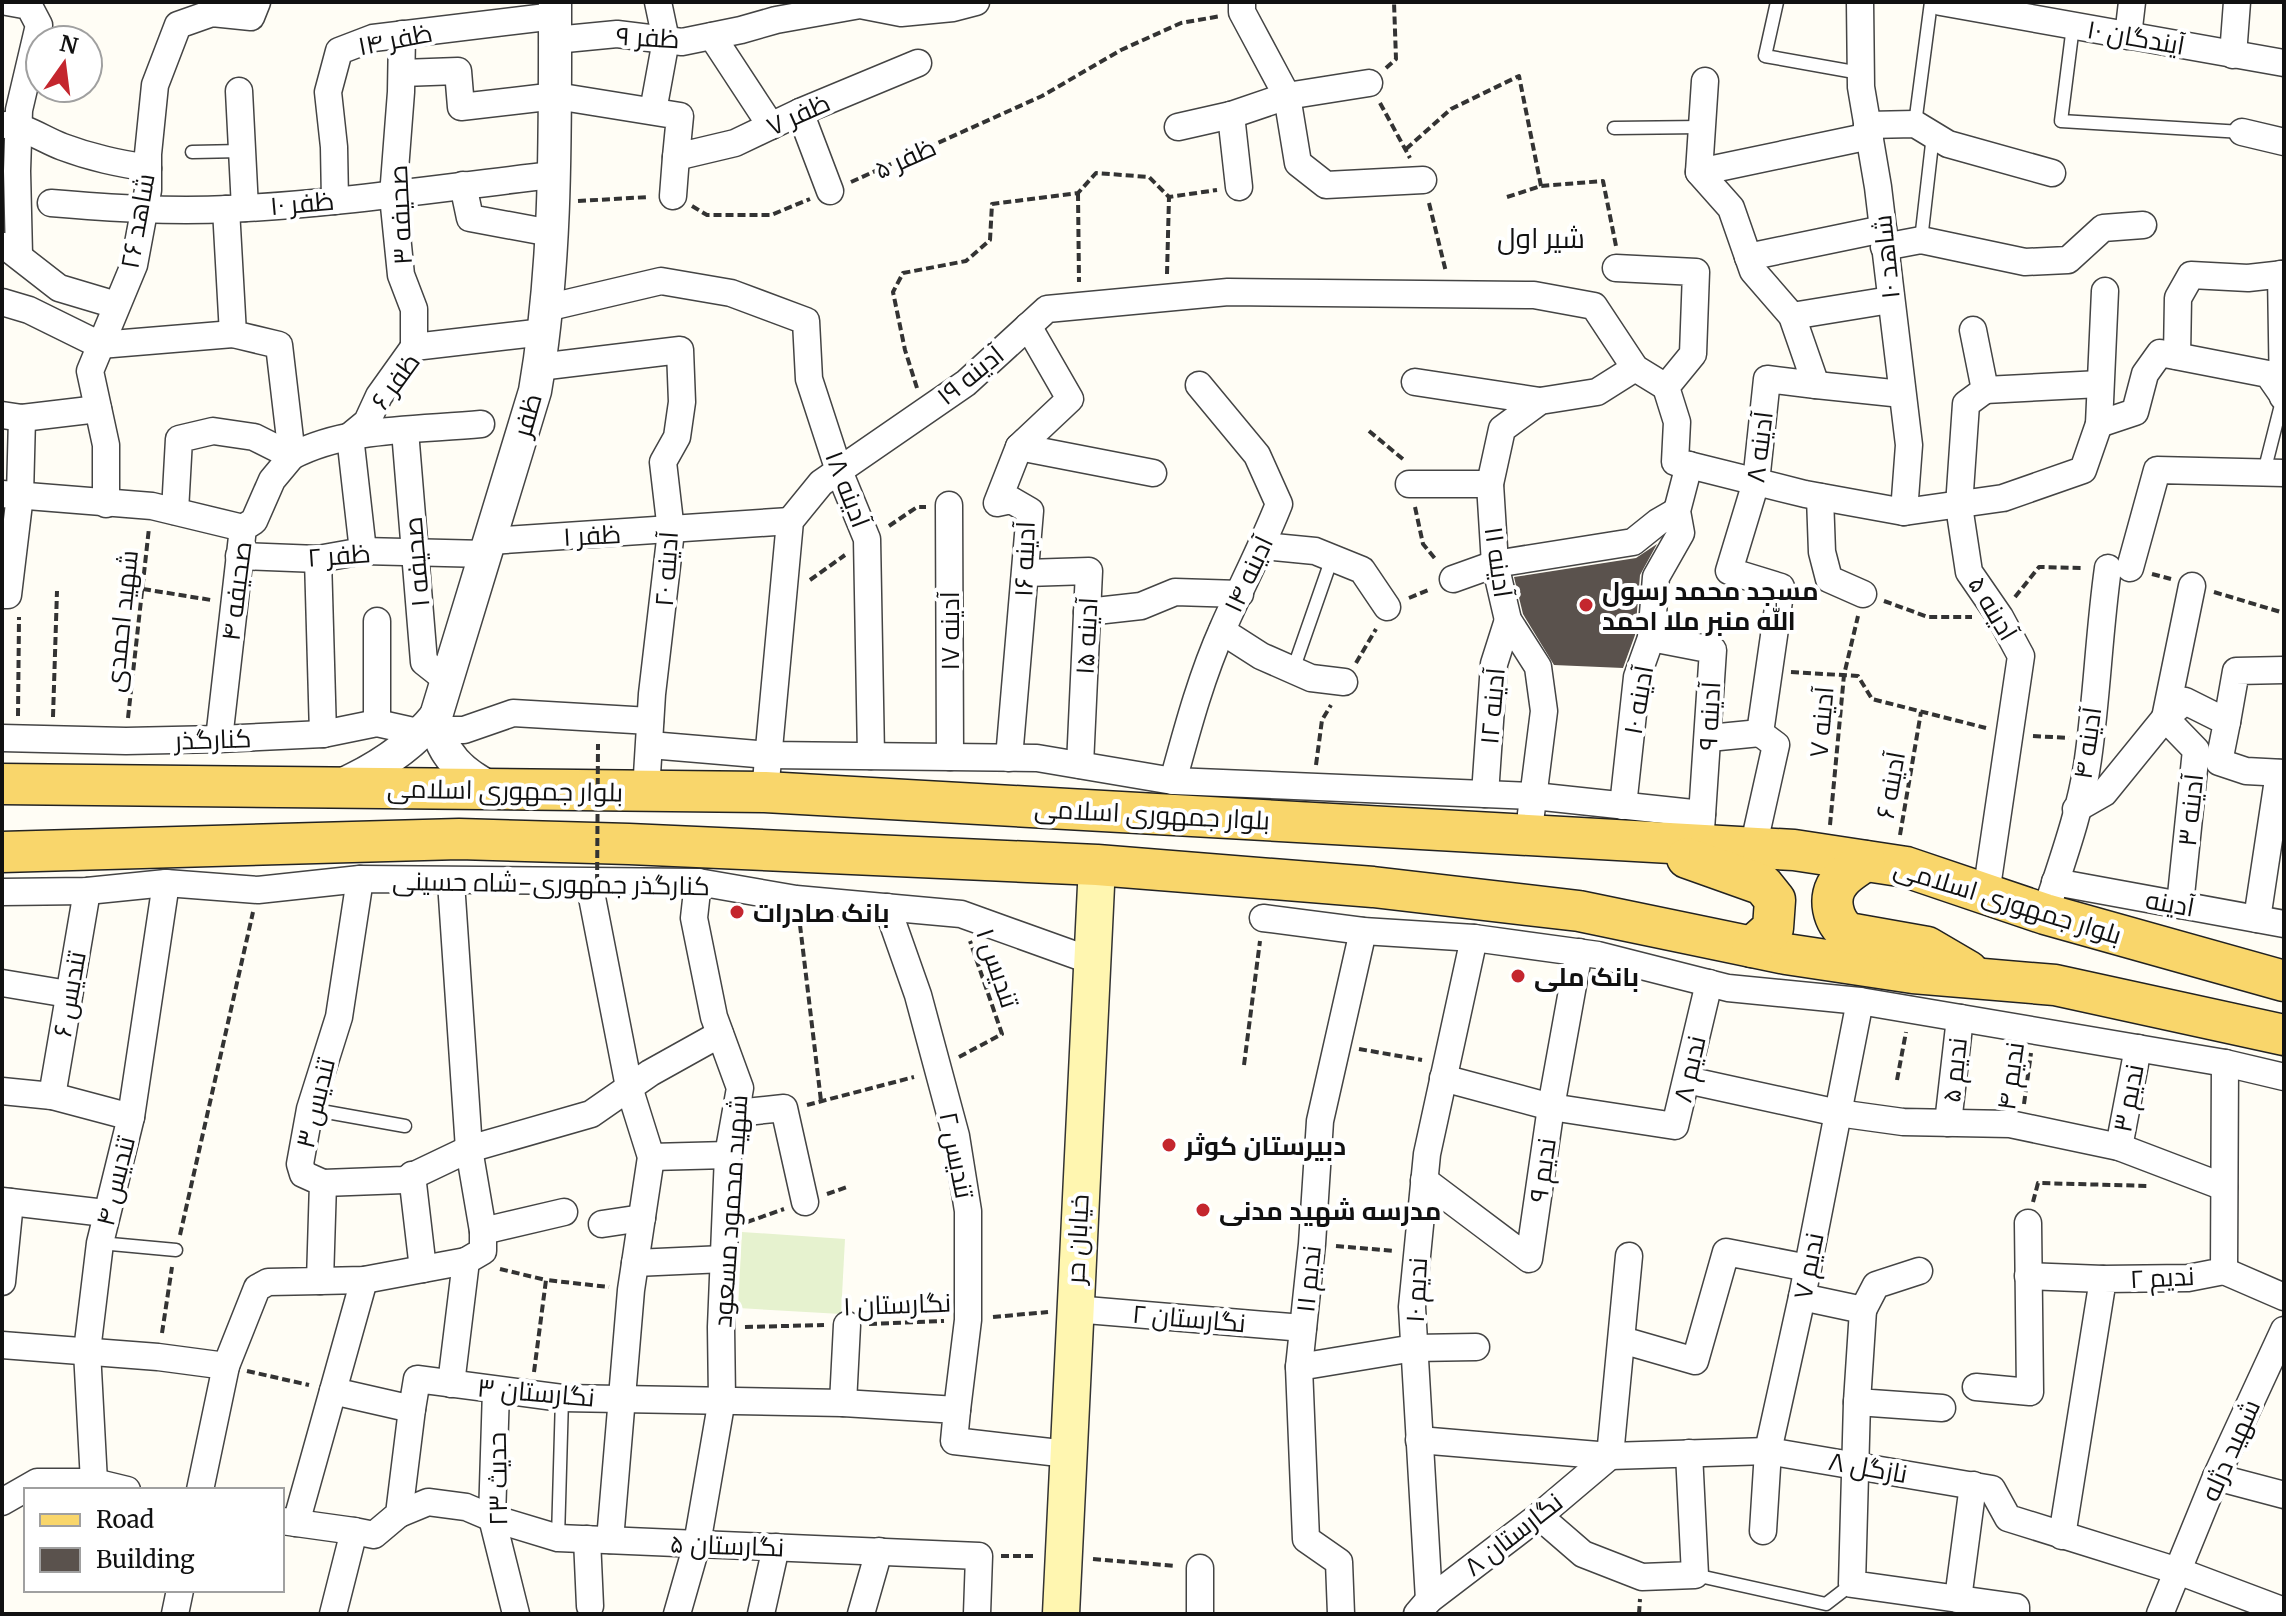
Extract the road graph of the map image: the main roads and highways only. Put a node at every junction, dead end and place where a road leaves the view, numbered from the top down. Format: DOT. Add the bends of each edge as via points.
graph roads {
  1 [pos="2,784"];
  2 [pos="1628,824"];
  3 [pos="2,852"];
  4 [pos="1862,860"];
  5 [pos="1097,865"];
  6 [pos="1752,947"];
  7 [pos="1982,978"];
  8 [pos="2280,978"];
  9 [pos="2284,1035"];
  10 [pos="1061,1614"];
  1 -- 2 [label="main road, بلوار جمهوری اسلامی" via="646,791 767,773 1529,836"];
  2 -- 4 [label="main road, بلوار جمهوری اسلامی" via="1701,829 1753,848"];
  2 -- 6 [label="main road" via="1763,885 1775,900 1773,928"];
  3 -- 5 [label="main road, بلوار جمهوری اسلامی" via="459,839 629,863"];
  4 -- 7 [label="main road" via="1834,890 1840,927 1848,933 1927,947"];
  4 -- 8 [label="main road, بلوار جمهوری اسلامی" via="1986,894 2050,898"];
  5 -- 6 [label="main road, بلوار جمهوری اسلامی" via="1373,887 1579,911"];
  5 -- 10 [label="main road, خیابان حر"];
  6 -- 7 [label="main road, بلوار جمهوری اسلامی" via="1913,973"];
  7 -- 9 [label="main road, بلوار جمهوری اسلامی" via="2055,985"];
}
